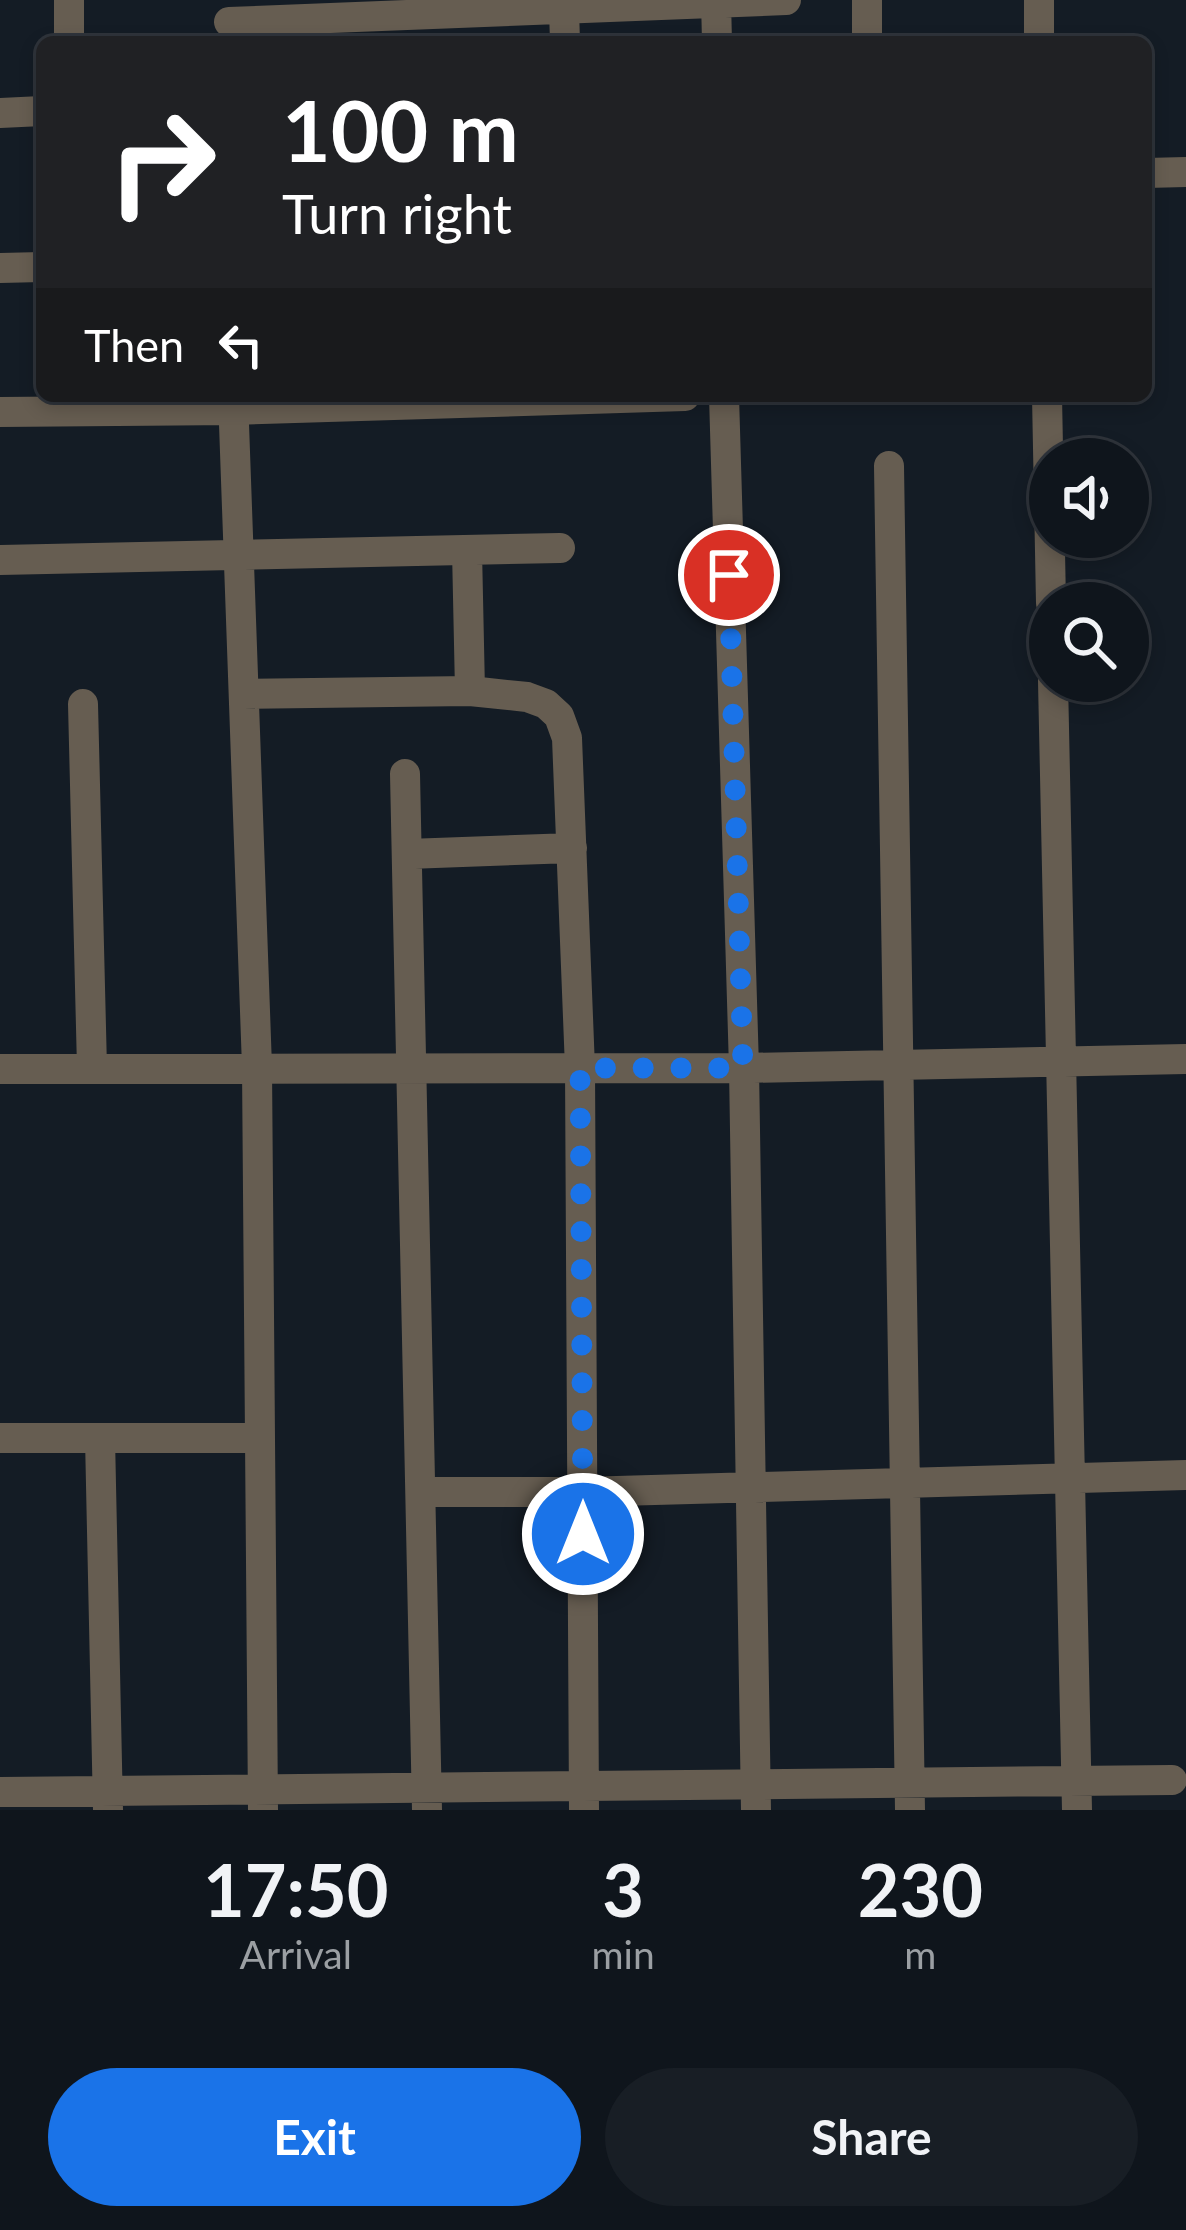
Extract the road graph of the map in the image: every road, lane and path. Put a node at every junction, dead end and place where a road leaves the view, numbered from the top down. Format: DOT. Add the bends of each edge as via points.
graph roads {
  1 [pos="69,0"];
  2 [pos="786,0"];
  3 [pos="867,0"];
  4 [pos="1039,0"];
  5 [pos="716,1"];
  6 [pos="564,8"];
  7 [pos="229,21"];
  8 [pos="403,28"];
  9 [pos="70,36"];
  10 [pos="565,36"];
  11 [pos="716,36"];
  12 [pos="867,36"];
  13 [pos="1040,36"];
  14 [pos="36,111"];
  15 [pos="0,113"];
  16 [pos="1186,172"];
  17 [pos="1152,173"];
  18 [pos="36,267"];
  19 [pos="0,268"];
  20 [pos="298,402"];
  21 [pos="724,402"];
  22 [pos="1046,402"];
  23 [pos="233,403"];
  24 [pos="0,412"];
  25 [pos="889,466"];
  26 [pos="560,548"];
  27 [pos="467,550"];
  28 [pos="238,554"];
  29 [pos="0,560"];
  30 [pos="1050,582"];
  31 [pos="470,691"];
  32 [pos="244,694"];
  33 [pos="1053,702"];
  34 [pos="83,704"];
  35 [pos="405,774"];
  36 [pos="572,848"];
  37 [pos="408,854"];
  38 [pos="1186,1059"];
  39 [pos="1062,1062"];
  40 [pos="899,1065"];
  41 [pos="257,1067"];
  42 [pos="92,1068"];
  43 [pos="580,1068"];
  44 [pos="743,1068"];
  45 [pos="0,1069"];
  46 [pos="414,1069"];
  47 [pos="0,1438"];
  48 [pos="100,1438"];
  49 [pos="258,1438"];
  50 [pos="1186,1475"];
  51 [pos="1070,1478"];
  52 [pos="905,1482"];
  53 [pos="751,1486"];
  54 [pos="421,1492"];
  55 [pos="583,1492"];
  56 [pos="1172,1780"];
  57 [pos="0,1792"];
  58 [pos="910,1796"];
  59 [pos="1076,1796"];
  60 [pos="756,1797"];
  61 [pos="584,1798"];
  62 [pos="427,1799"];
  63 [pos="108,1800"];
  64 [pos="263,1800"];
  1 -- 9 [label="street"];
  2 -- 5 [label="street"];
  3 -- 12 [label="street"];
  4 -- 13 [label="street"];
  5 -- 6 [label="street"];
  5 -- 11 [label="street"];
  6 -- 8 [label="street"];
  6 -- 10 [label="street"];
  7 -- 8 [label="street"];
  14 -- 15 [label="street"];
  16 -- 17 [label="street"];
  18 -- 19 [label="street"];
  20 -- 23 [label="street"];
  21 -- 44 [label="street"];
  22 -- 30 [label="street"];
  23 -- 24 [label="street"];
  23 -- 28 [label="street"];
  25 -- 40 [label="street"];
  26 -- 27 [label="street"];
  27 -- 28 [label="street"];
  27 -- 31 [label="street"];
  28 -- 29 [label="street"];
  28 -- 32 [label="street"];
  31 -- 32 [label="street"];
  31 -- 36 [label="street" via="527,697 559,716"];
  32 -- 41 [label="street"];
  33 -- 39 [label="street"];
  34 -- 42 [label="street"];
  35 -- 37 [label="street"];
  36 -- 37 [label="street"];
  36 -- 43 [label="street"];
  37 -- 46 [label="street"];
  38 -- 39 [label="street"];
  39 -- 40 [label="street"];
  39 -- 51 [label="street"];
  40 -- 44 [label="street"];
  40 -- 52 [label="street"];
  41 -- 42 [label="street"];
  41 -- 46 [label="street"];
  41 -- 49 [label="street"];
  42 -- 45 [label="street"];
  43 -- 44 [label="street"];
  43 -- 46 [label="street"];
  43 -- 55 [label="street"];
  44 -- 53 [label="street"];
  46 -- 54 [label="street"];
  47 -- 48 [label="street"];
  48 -- 49 [label="street"];
  48 -- 63 [label="street"];
  49 -- 64 [label="street"];
  50 -- 51 [label="street"];
  51 -- 52 [label="street"];
  51 -- 59 [label="street"];
  52 -- 53 [label="street"];
  52 -- 58 [label="street"];
  53 -- 55 [label="street"];
  53 -- 60 [label="street"];
  54 -- 55 [label="street"];
  54 -- 62 [label="street"];
  55 -- 61 [label="street"];
  56 -- 59 [label="street"];
  57 -- 63 [label="street"];
  58 -- 59 [label="street"];
  58 -- 60 [label="street"];
  60 -- 61 [label="street"];
  61 -- 62 [label="street"];
  62 -- 64 [label="street"];
  63 -- 64 [label="street"];
}
